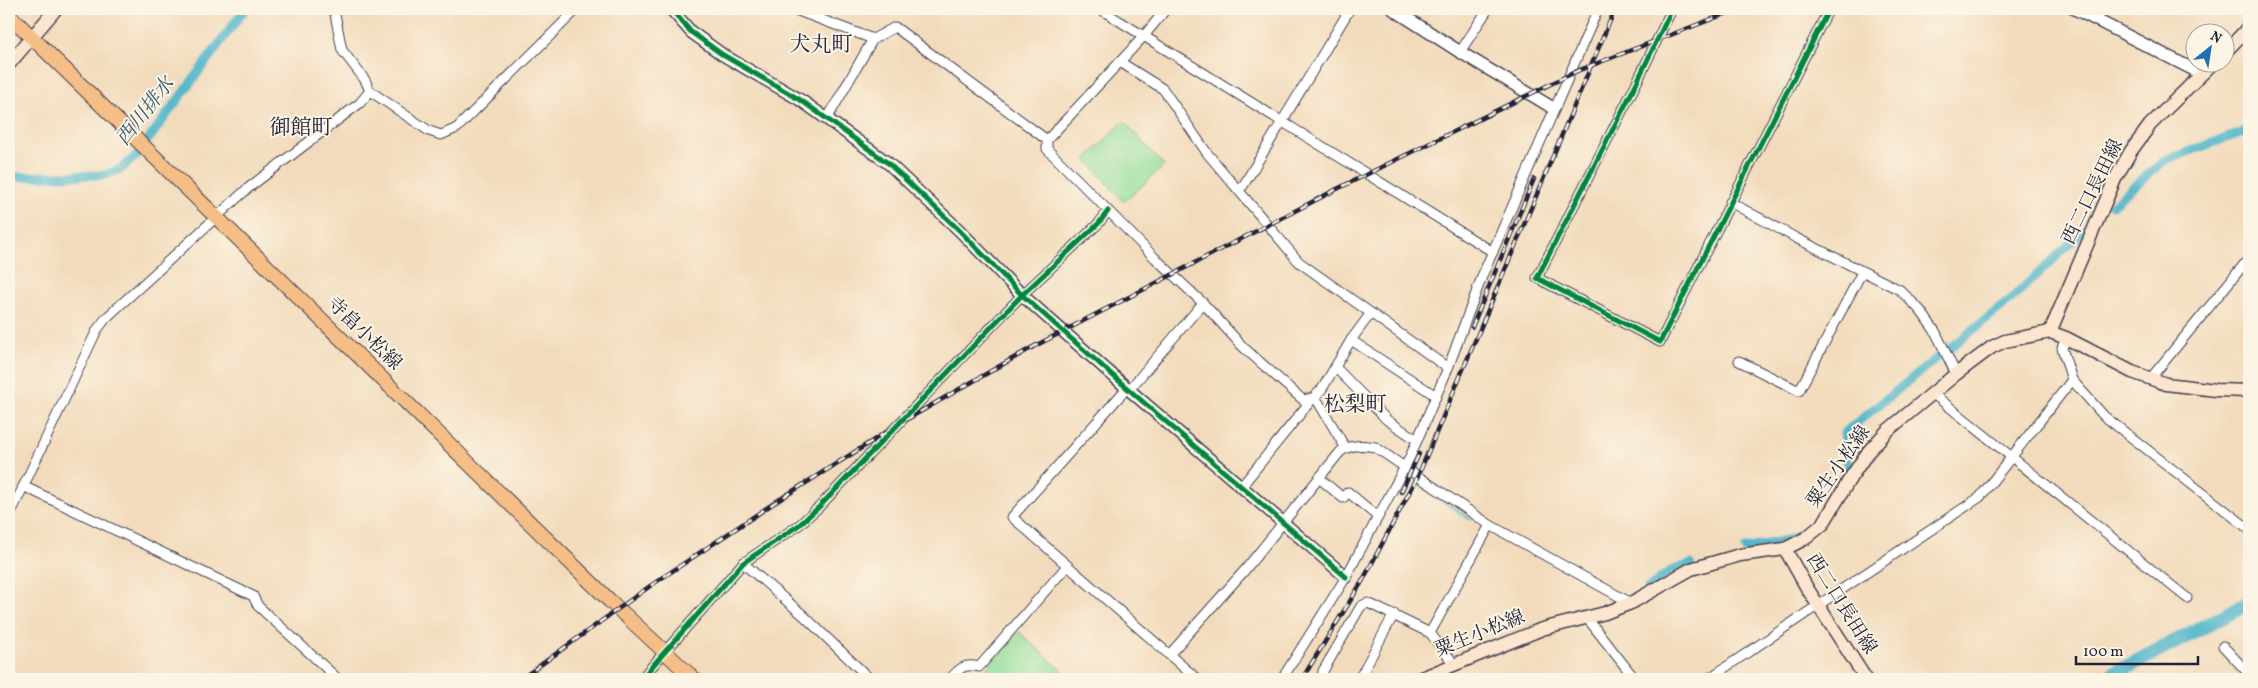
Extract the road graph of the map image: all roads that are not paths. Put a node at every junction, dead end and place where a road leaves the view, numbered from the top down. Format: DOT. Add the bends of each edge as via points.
graph roads {
  1 [pos="56,9"];
  2 [pos="334,9"];
  3 [pos="577,9"];
  4 [pos="671,9"];
  5 [pos="793,9"];
  6 [pos="1100,9"];
  7 [pos="1166,9"];
  8 [pos="1350,9"];
  9 [pos="1393,9"];
  10 [pos="1488,9"];
  11 [pos="1672,9"];
  12 [pos="1829,9"];
  13 [pos="2075,9"];
  14 [pos="1594,10"];
  15 [pos="9,15"];
  16 [pos="2249,27"];
  17 [pos="31,36"];
  18 [pos="1144,36"];
  19 [pos="873,38"];
  20 [pos="2236,41"];
  21 [pos="1460,52"];
  22 [pos="1120,62"];
  23 [pos="9,64"];
  24 [pos="2202,74"];
  25 [pos="370,91"];
  26 [pos="1553,108"];
  27 [pos="827,119"];
  28 [pos="1283,122"];
  29 [pos="1047,140"];
  30 [pos="1243,186"];
  31 [pos="1730,202"];
  32 [pos="1108,211"];
  33 [pos="216,218"];
  34 [pos="1492,252"];
  35 [pos="2249,264"];
  36 [pos="1862,272"];
  37 [pos="1022,295"];
  38 [pos="1203,303"];
  39 [pos="1372,314"];
  40 [pos="2050,332"];
  41 [pos="2066,338"];
  42 [pos="1351,340"];
  43 [pos="1739,361"];
  44 [pos="1335,367"];
  45 [pos="1448,368"];
  46 [pos="1956,374"];
  47 [pos="2150,379"];
  48 [pos="2072,380"];
  49 [pos="1128,389"];
  50 [pos="2249,391"];
  51 [pos="1932,393"];
  52 [pos="1436,396"];
  53 [pos="1313,398"];
  54 [pos="1418,440"];
  55 [pos="1345,448"];
  56 [pos="2012,456"];
  57 [pos="1404,467"];
  58 [pos="1319,478"];
  59 [pos="23,486"];
  60 [pos="1242,487"];
  61 [pos="9,517"];
  62 [pos="1378,517"];
  63 [pos="1283,523"];
  64 [pos="1490,525"];
  65 [pos="2249,529"];
  66 [pos="1785,549"];
  67 [pos="743,563"];
  68 [pos="1067,566"];
  69 [pos="1346,577"];
  70 [pos="2187,598"];
  71 [pos="1631,603"];
  72 [pos="1818,604"];
  73 [pos="1394,614"];
  74 [pos="1587,618"];
  75 [pos="1430,633"];
  76 [pos="2222,646"];
  77 [pos="665,652"];
  78 [pos="1169,655"];
  79 [pos="1454,664"];
  80 [pos="1440,674"];
  81 [pos="2249,674"];
  82 [pos="338,679"];
  83 [pos="641,679"];
  84 [pos="694,679"];
  85 [pos="870,679"];
  86 [pos="950,679"];
  87 [pos="1197,679"];
  88 [pos="1282,679"];
  89 [pos="1322,679"];
  90 [pos="1360,679"];
  91 [pos="1419,679"];
  92 [pos="1635,679"];
  93 [pos="1708,679"];
  94 [pos="1866,679"];
  1 -- 17 [label="main road"];
  2 -- 25 [label="street" via="342,50"];
  3 -- 25 [label="street" via="457,128 441,136"];
  4 -- 27 [label="street" via="691,32"];
  5 -- 19 [label="street"];
  6 -- 18 [label="street"];
  7 -- 18 [label="street"];
  8 -- 28 [label="street"];
  9 -- 21 [label="street"];
  10 -- 21 [label="street"];
  11 -- 31 [label="street" via="1537,278 1660,342"];
  12 -- 31 [label="street"];
  13 -- 24 [label="street"];
  14 -- 26 [label="street"];
  15 -- 17 [label="main road, 寺畠小松線"];
  16 -- 20 [label="main road"];
  17 -- 23 [label="main road"];
  17 -- 33 [label="main road, 寺畠小松線"];
  18 -- 22 [label="street"];
  18 -- 28 [label="street"];
  19 -- 27 [label="street"];
  19 -- 29 [label="street" via="895,28"];
  21 -- 26 [label="street"];
  22 -- 29 [label="street"];
  22 -- 39 [label="street" via="1163,89 1207,153 1299,262"];
  24 -- 40 [label="main road, 西二口長田線" via="2150,125 2131,151 2115,179"];
  25 -- 33 [label="street" via="360,103 247,189"];
  26 -- 34 [label="street"];
  27 -- 37 [label="street" via="888,163"];
  28 -- 30 [label="street"];
  28 -- 34 [label="street"];
  29 -- 32 [label="street" via="1047,148"];
  31 -- 36 [label="street"];
  32 -- 37 [label="street"];
  32 -- 38 [label="street"];
  33 -- 59 [label="street" via="106,318 97,330"];
  33 -- 77 [label="main road, 寺畠小松線"];
  34 -- 45 [label="street"];
  35 -- 47 [label="street" via="2246,262"];
  36 -- 43 [label="street" via="1799,391"];
  36 -- 46 [label="street" via="1900,290 1920,310 1935,331"];
  37 -- 49 [label="street"];
  37 -- 67 [label="street" via="819,507 800,525"];
  38 -- 49 [label="street"];
  38 -- 53 [label="street" via="1243,346 1303,400"];
  39 -- 42 [label="street"];
  39 -- 45 [label="street"];
  40 -- 41 [label="main road"];
  40 -- 46 [label="main road, 粟生小松線" via="2005,341"];
  41 -- 47 [label="main road"];
  41 -- 48 [label="street" via="2062,348"];
  42 -- 44 [label="street"];
  42 -- 52 [label="street"];
  44 -- 53 [label="street"];
  44 -- 54 [label="street" via="1387,420"];
  45 -- 52 [label="street"];
  46 -- 51 [label="main road, 粟生小松線"];
  47 -- 50 [label="main road" via="2198,389"];
  48 -- 56 [label="street"];
  48 -- 65 [label="street" via="2117,428"];
  49 -- 60 [label="street"];
  49 -- 68 [label="street" via="1012,516"];
  51 -- 56 [label="street"];
  51 -- 66 [label="main road, 粟生小松線" via="1887,431 1868,452 1823,524"];
  52 -- 54 [label="street"];
  53 -- 55 [label="street"];
  53 -- 60 [label="street"];
  54 -- 57 [label="street"];
  55 -- 57 [label="street" via="1375,447"];
  55 -- 58 [label="street"];
  56 -- 70 [label="street"];
  56 -- 72 [label="street" via="1980,497"];
  57 -- 62 [label="street"];
  57 -- 64 [label="street"];
  58 -- 62 [label="street" via="1343,498 1348,492"];
  58 -- 63 [label="street"];
  59 -- 61 [label="street"];
  59 -- 82 [label="street" via="253,596 258,606"];
  60 -- 63 [label="street"];
  62 -- 69 [label="street"];
  63 -- 69 [label="street"];
  63 -- 78 [label="street"];
  64 -- 71 [label="street"];
  64 -- 75 [label="street"];
  66 -- 71 [label="main road, 粟生小松線" via="1740,555 1690,569"];
  66 -- 72 [label="main road, 西二口長田線"];
  67 -- 77 [label="street"];
  67 -- 85 [label="street"];
  68 -- 78 [label="street"];
  68 -- 86 [label="street" via="979,666 969,664 959,668"];
  69 -- 88 [label="street"];
  71 -- 74 [label="main road, 粟生小松線"];
  72 -- 93 [label="street"];
  72 -- 94 [label="main road, 西二口長田線"];
  73 -- 75 [label="street"];
  73 -- 89 [label="street" via="1373,604 1361,606 1323,671"];
  73 -- 90 [label="street"];
  74 -- 79 [label="main road, 粟生小松線" via="1542,630"];
  74 -- 92 [label="street"];
  75 -- 79 [label="street"];
  76 -- 81 [label="street"];
  77 -- 83 [label="street"];
  77 -- 84 [label="main road, 寺畠小松線"];
  78 -- 87 [label="street"];
  79 -- 80 [label="main road, 粟生小松線"];
  80 -- 91 [label="main road, 粟生小松線"];
}
